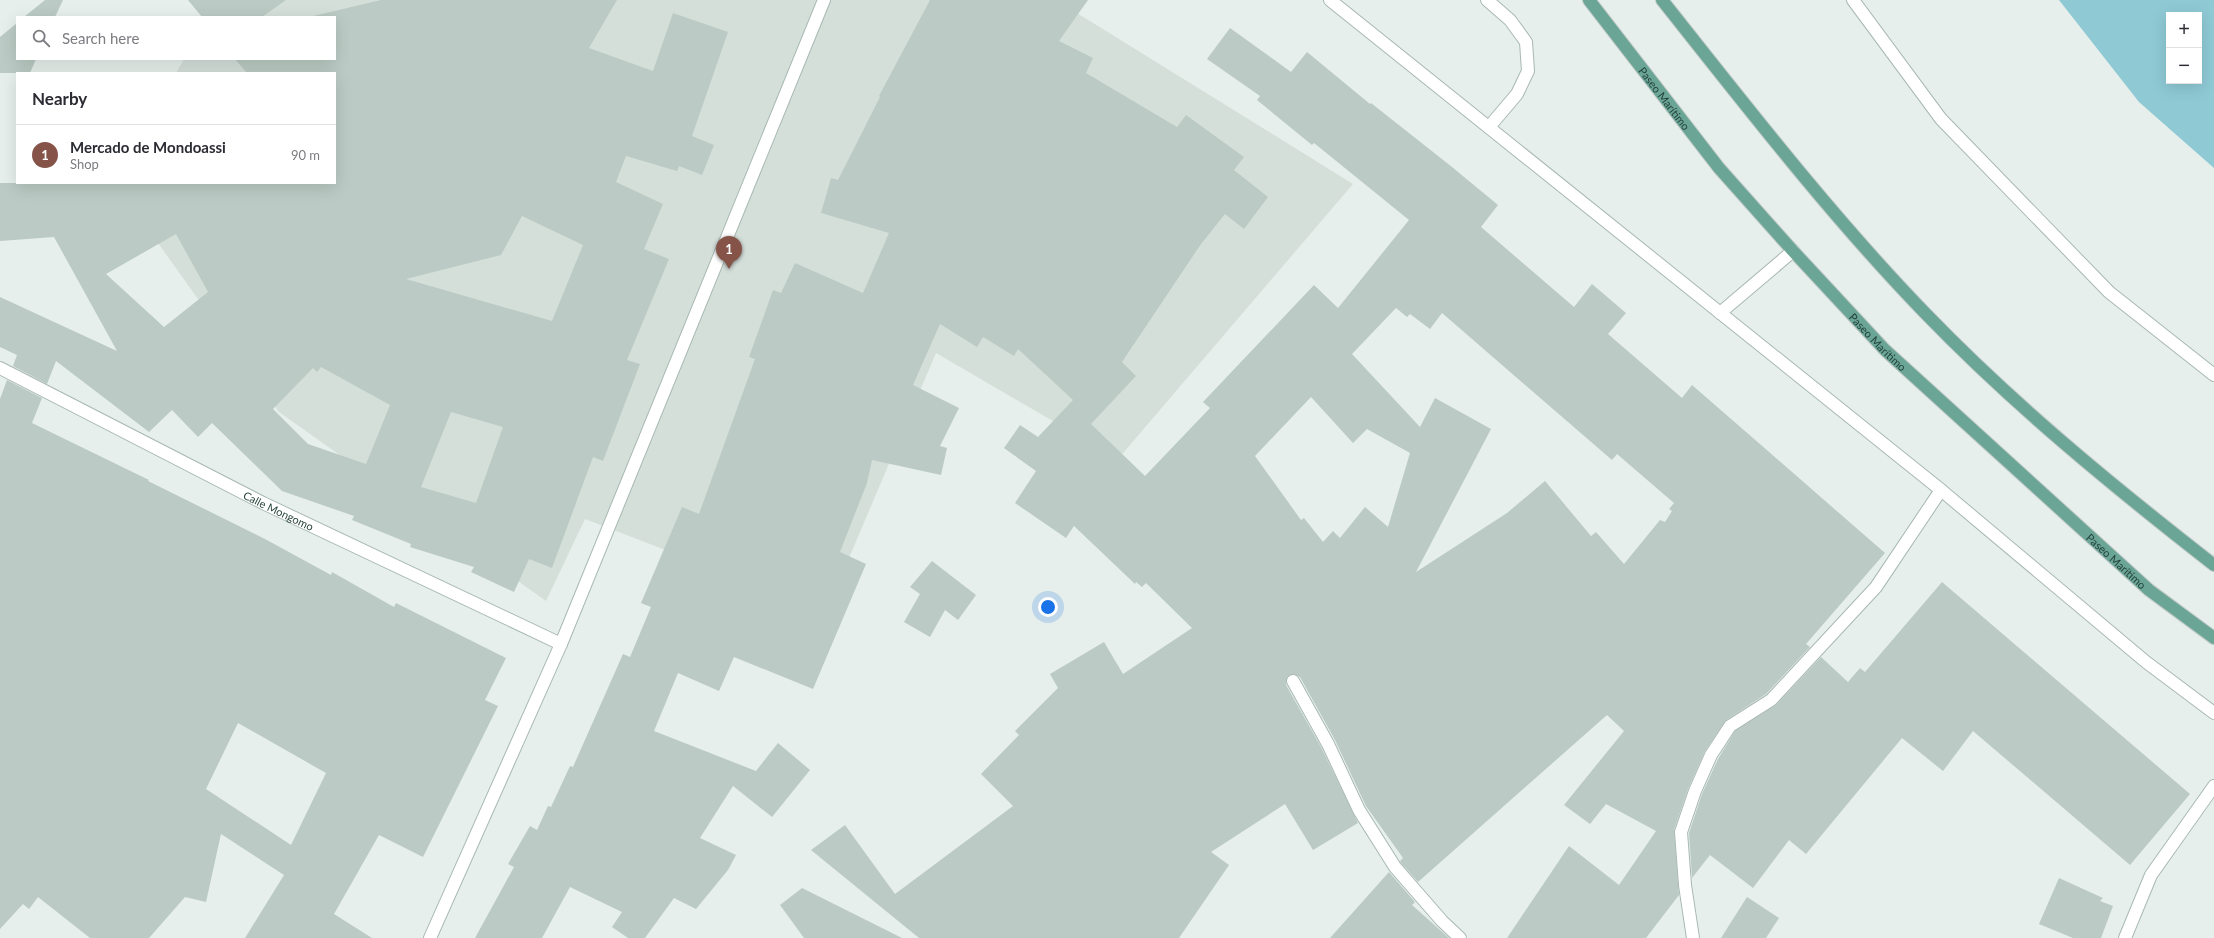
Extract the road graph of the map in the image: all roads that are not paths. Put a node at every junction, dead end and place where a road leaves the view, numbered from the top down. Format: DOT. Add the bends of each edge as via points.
graph roads {
  1 [pos="824,0"];
  2 [pos="1330,0"];
  3 [pos="1487,0"];
  4 [pos="1589,0"];
  5 [pos="1662,0"];
  6 [pos="1853,0"];
  7 [pos="1489,127"];
  8 [pos="1793,251"];
  9 [pos="1720,313"];
  10 [pos="0,368"];
  11 [pos="2214,375"];
  12 [pos="1941,490"];
  13 [pos="2214,565"];
  14 [pos="2214,638"];
  15 [pos="561,644"];
  16 [pos="1293,681"];
  17 [pos="2214,713"];
  18 [pos="2214,786"];
  19 [pos="430,938"];
  20 [pos="1460,938"];
  21 [pos="1693,938"];
  22 [pos="2125,938"];
  1 -- 15 [label="street"];
  2 -- 7 [label="street"];
  3 -- 7 [label="street" via="1510,20 1526,42 1528,71 1517,94"];
  4 -- 8 [label="main road, Paseo Marítimo" via="1719,168"];
  5 -- 13 [label="main road" via="1836,216 1926,314 2018,402 2116,488"];
  6 -- 11 [label="street" via="1940,119 2108,292"];
  7 -- 9 [label="street"];
  8 -- 9 [label="street"];
  8 -- 14 [label="main road, Paseo Marítimo" via="1885,350 2006,462 2149,590"];
  9 -- 12 [label="street"];
  10 -- 15 [label="street, Calle Mongomo" via="263,503"];
  12 -- 17 [label="street" via="2146,662"];
  12 -- 21 [label="street" via="1876,587 1771,700 1730,726 1711,756 1695,791 1681,832"];
  15 -- 19 [label="street"];
  16 -- 20 [label="street" via="1328,744 1358,810 1395,867"];
  18 -- 22 [label="street" via="2150,875"];
}
